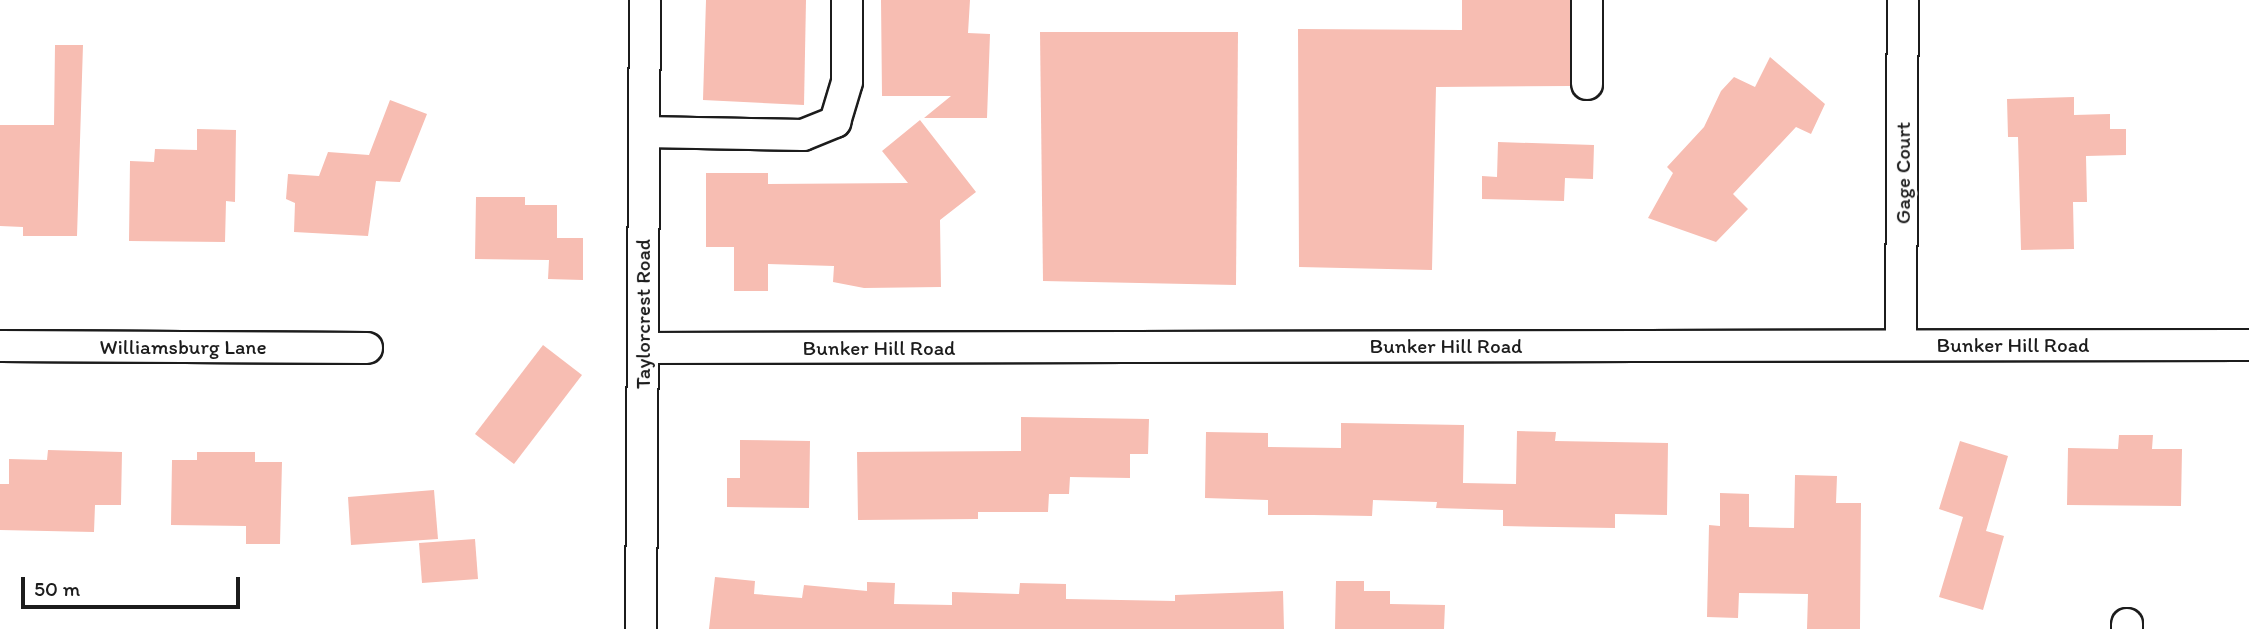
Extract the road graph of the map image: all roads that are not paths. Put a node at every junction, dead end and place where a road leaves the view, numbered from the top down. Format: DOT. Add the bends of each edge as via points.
graph roads {
  1 [pos="645,0"];
  2 [pos="847,0"];
  3 [pos="1587,0"];
  4 [pos="1903,0"];
  5 [pos="1587,83"];
  6 [pos="644,132"];
  7 [pos="1901,345"];
  8 [pos="2249,345"];
  9 [pos="0,346"];
  10 [pos="367,348"];
  11 [pos="642,348"];
  12 [pos="641,629"];
  1 -- 6 [label="street, Taylorcrest Road"];
  2 -- 6 [label="street" via="847,82 835,122 803,135"];
  3 -- 5 [label="street"];
  4 -- 7 [label="street, Gage Court"];
  6 -- 11 [label="street, Taylorcrest Road"];
  7 -- 8 [label="street, Bunker Hill Road"];
  7 -- 11 [label="street, Bunker Hill Road"];
  9 -- 10 [label="street, Williamsburg Lane"];
  11 -- 12 [label="street, Taylorcrest Road"];
}
